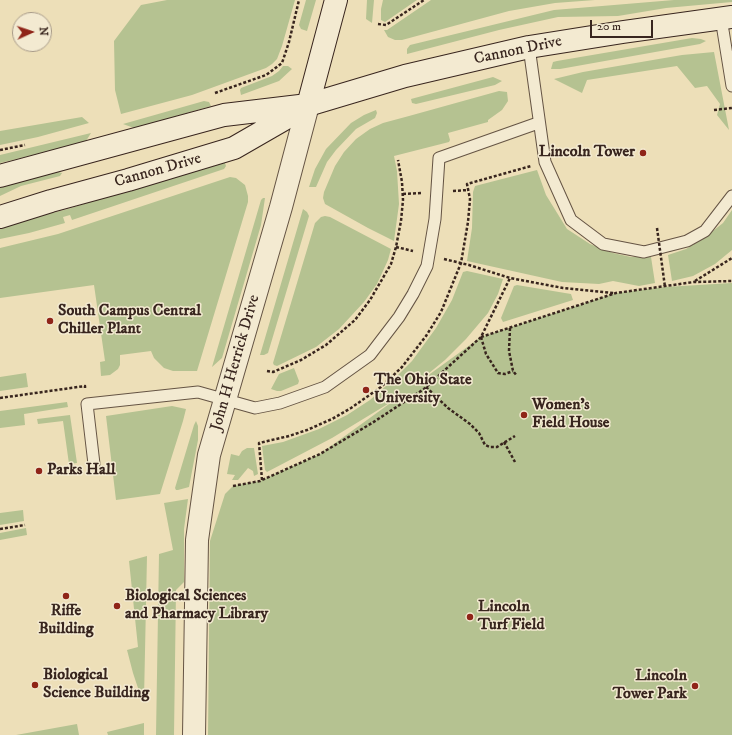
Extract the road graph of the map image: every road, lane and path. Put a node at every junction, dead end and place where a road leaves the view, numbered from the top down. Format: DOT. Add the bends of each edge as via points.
graph roads {
  1 [pos="299,0"];
  2 [pos="336,0"];
  3 [pos="424,0"];
  4 [pos="727,18"];
  5 [pos="378,24"];
  6 [pos="529,47"];
  7 [pos="732,86"];
  8 [pos="215,93"];
  9 [pos="308,106"];
  10 [pos="732,108"];
  11 [pos="714,110"];
  12 [pos="538,123"];
  13 [pos="398,160"];
  14 [pos="0,176"];
  15 [pos="468,190"];
  16 [pos="449,191"];
  17 [pos="424,193"];
  18 [pos="403,194"];
  19 [pos="732,196"];
  20 [pos="0,217"];
  21 [pos="657,228"];
  22 [pos="396,247"];
  23 [pos="415,252"];
  24 [pos="441,258"];
  25 [pos="732,258"];
  26 [pos="510,278"];
  27 [pos="732,281"];
  28 [pos="694,282"];
  29 [pos="665,287"];
  30 [pos="616,293"];
  31 [pos="510,328"];
  32 [pos="481,338"];
  33 [pos="513,370"];
  34 [pos="267,371"];
  35 [pos="517,376"];
  36 [pos="426,387"];
  37 [pos="0,398"];
  38 [pos="225,400"];
  39 [pos="87,404"];
  40 [pos="515,436"];
  41 [pos="504,442"];
  42 [pos="259,443"];
  43 [pos="514,462"];
  44 [pos="94,464"];
  45 [pos="262,480"];
  46 [pos="233,486"];
  47 [pos="25,525"];
  48 [pos="0,529"];
  49 [pos="194,735"];
  1 -- 8 [label="path" via="282,63 266,75"];
  2 -- 9 [label="street, John H Herrick Drive"];
  3 -- 5 [label="path" via="386,25"];
  4 -- 6 [label="street, Cannon Drive"];
  4 -- 7 [label="lane"];
  6 -- 9 [label="street, Cannon Drive" via="405,76"];
  6 -- 12 [label="lane"];
  9 -- 14 [label="street, Cannon Drive" via="224,115"];
  9 -- 20 [label="street, Cannon Drive" via="234,148"];
  9 -- 38 [label="street, John H Herrick Drive"];
  10 -- 11 [label="path"];
  12 -- 19 [label="lane" via="545,162 571,220 603,244 644,252 687,241 705,231"];
  12 -- 38 [label="lane" via="439,158 435,219 427,266 399,318 370,355 325,387 280,403 255,408"];
  13 -- 18 [label="path"];
  15 -- 16 [label="path"];
  17 -- 18 [label="path"];
  18 -- 22 [label="path"];
  21 -- 29 [label="path, bridge"];
  22 -- 23 [label="path"];
  22 -- 34 [label="path" via="382,281 355,320 326,345 301,360 273,372"];
  24 -- 26 [label="path"];
  25 -- 28 [label="path"];
  26 -- 30 [label="path" via="562,288"];
  26 -- 32 [label="path"];
  27 -- 28 [label="path"];
  28 -- 29 [label="path"];
  29 -- 30 [label="path"];
  30 -- 31 [label="path"];
  31 -- 32 [label="path"];
  31 -- 33 [label="path" via="509,351"];
  32 -- 33 [label="path" via="486,354 498,373 505,374"];
  32 -- 36 [label="path"];
  33 -- 35 [label="path"];
  36 -- 41 [label="path" via="470,424 479,433 485,445 497,447"];
  36 -- 45 [label="path" via="320,454"];
  37 -- 39 [label="path" via="85,386"];
  38 -- 39 [label="lane" via="198,392"];
  38 -- 49 [label="street, John H Herrick Drive" via="209,455 197,540"];
  39 -- 44 [label="lane"];
  40 -- 41 [label="path"];
  41 -- 43 [label="path"];
  42 -- 45 [label="path"];
  45 -- 46 [label="path"];
  47 -- 48 [label="path"];
}
